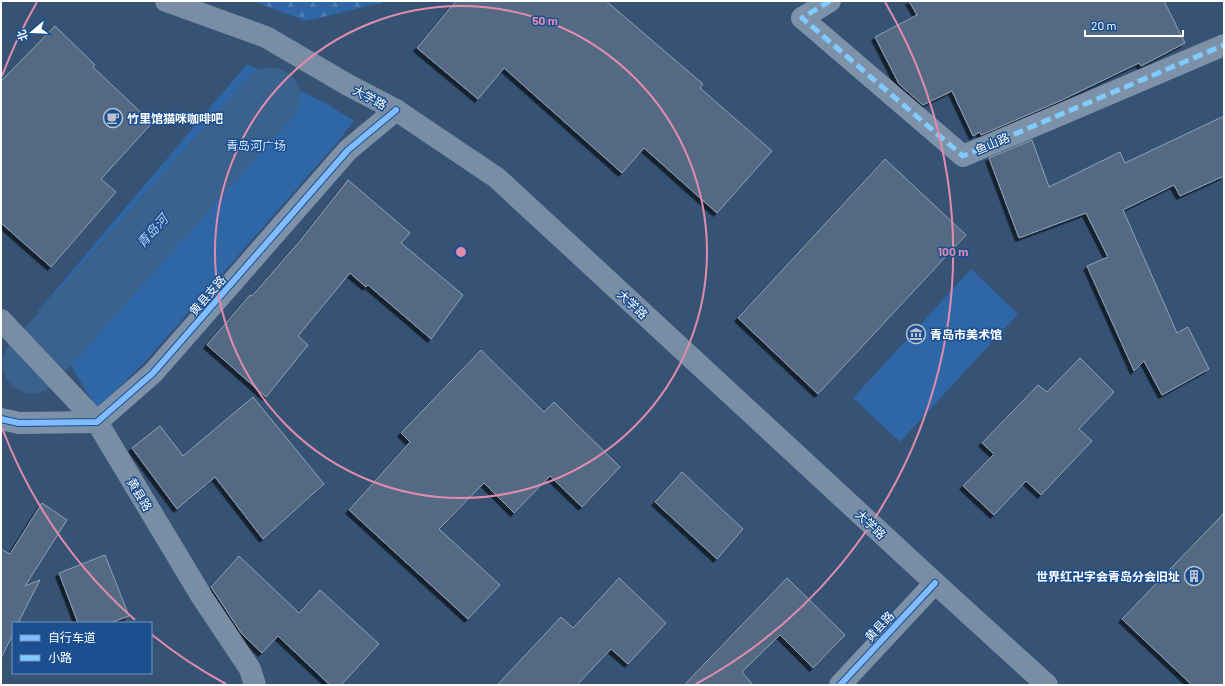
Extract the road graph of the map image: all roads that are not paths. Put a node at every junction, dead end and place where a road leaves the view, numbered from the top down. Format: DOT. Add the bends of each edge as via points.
graph roads {
  1 [pos="166,1"];
  2 [pos="830,1"];
  3 [pos="1224,46"];
  4 [pos="396,110"];
  5 [pos="1,320"];
  6 [pos="1,419"];
  7 [pos="96,421"];
  8 [pos="935,583"];
  9 [pos="255,685"];
  10 [pos="840,685"];
  11 [pos="1047,685"];
  1 -- 4 [label="main road, 大学路" via="266,37"];
  2 -- 3 [label="street, 鱼山路" via="802,18 963,156"];
  4 -- 7 [label="street, 黄县支路" via="348,150 153,374"];
  4 -- 8 [label="main road, 大学路" via="497,178"];
  5 -- 7 [label="main road, 黄县路"];
  6 -- 7 [label="street" via="20,423"];
  7 -- 9 [label="main road, 黄县路" via="202,597 250,669"];
  8 -- 10 [label="street, 黄县路"];
  8 -- 11 [label="main road, 大学路"];
}
